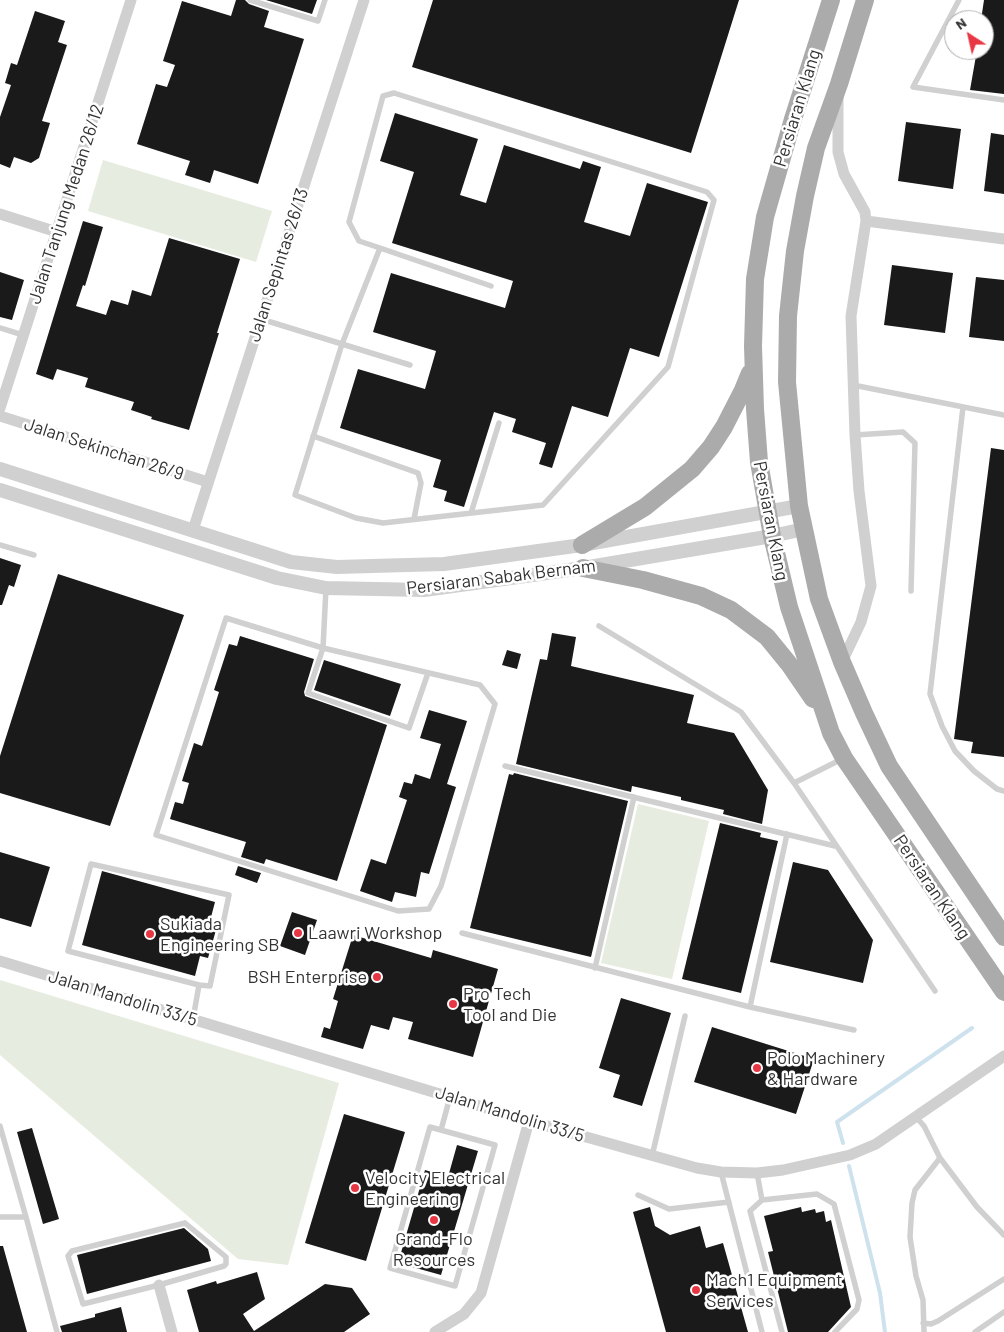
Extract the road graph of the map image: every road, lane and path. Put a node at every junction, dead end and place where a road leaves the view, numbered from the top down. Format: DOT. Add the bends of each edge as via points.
graph roads {
  1 [pos="132,0"];
  2 [pos="250,0"];
  3 [pos="325,0"];
  4 [pos="364,0"];
  5 [pos="831,0"];
  6 [pos="865,0"];
  7 [pos="959,0"];
  8 [pos="839,84"];
  9 [pos="1004,100"];
  10 [pos="0,214"];
  11 [pos="866,221"];
  12 [pos="57,232"];
  13 [pos="1004,239"];
  14 [pos="380,248"];
  15 [pos="491,286"];
  16 [pos="261,319"];
  17 [pos="0,328"];
  18 [pos="23,335"];
  19 [pos="342,344"];
  20 [pos="754,359"];
  21 [pos="410,365"];
  22 [pos="853,385"];
  23 [pos="963,407"];
  24 [pos="0,408"];
  25 [pos="1004,415"];
  26 [pos="0,416"];
  27 [pos="499,424"];
  28 [pos="855,435"];
  29 [pos="313,436"];
  30 [pos="0,469"];
  31 [pos="208,482"];
  32 [pos="0,490"];
  33 [pos="799,506"];
  34 [pos="471,513"];
  35 [pos="768,513"];
  36 [pos="414,519"];
  37 [pos="804,529"];
  38 [pos="193,530"];
  39 [pos="772,536"];
  40 [pos="582,544"];
  41 [pos="0,545"];
  42 [pos="34,556"];
  43 [pos="583,568"];
  44 [pos="326,588"];
  45 [pos="911,591"];
  46 [pos="600,626"];
  47 [pos="323,648"];
  48 [pos="842,662"];
  49 [pos="428,673"];
  50 [pos="831,733"];
  51 [pos="844,758"];
  52 [pos="505,766"];
  53 [pos="794,783"];
  54 [pos="1004,791"];
  55 [pos="634,797"];
  56 [pos="787,834"];
  57 [pos="835,846"];
  58 [pos="462,933"];
  59 [pos="1004,937"];
  60 [pos="0,961"];
  61 [pos="595,968"];
  62 [pos="199,985"];
  63 [pos="935,991"];
  64 [pos="1004,992"];
  65 [pos="750,1007"];
  66 [pos="685,1016"];
  67 [pos="193,1019"];
  68 [pos="854,1030"];
  69 [pos="1004,1056"];
  70 [pos="450,1097"];
  71 [pos="916,1117"];
  72 [pos="529,1121"];
  73 [pos="0,1126"];
  74 [pos="440,1130"];
  75 [pos="652,1156"];
  76 [pos="940,1158"];
  77 [pos="721,1172"];
  78 [pos="757,1173"];
  79 [pos="638,1195"];
  80 [pos="762,1200"];
  81 [pos="729,1202"];
  82 [pos="0,1217"];
  83 [pos="26,1217"];
  84 [pos="1001,1228"];
  85 [pos="1004,1235"];
  86 [pos="1004,1279"];
  87 [pos="159,1285"];
  88 [pos="1004,1312"];
  89 [pos="923,1323"];
  90 [pos="57,1332"];
  91 [pos="172,1332"];
  92 [pos="435,1332"];
  93 [pos="762,1332"];
  94 [pos="782,1332"];
  95 [pos="835,1332"];
  96 [pos="924,1332"];
  97 [pos="975,1332"];
  1 -- 12 [label="street, Jalan Tanjung Medan 26/12"];
  2 -- 3 [label="lane" via="318,21"];
  4 -- 16 [label="street, Jalan Sepintas 26/13"];
  5 -- 20 [label="main road, Persiaran Klang" via="765,216 755,279"];
  6 -- 8 [label="main road, Persiaran Klang"];
  7 -- 9 [label="lane" via="913,87"];
  8 -- 11 [label="street" via="838,152 844,174 865,212"];
  8 -- 33 [label="main road, Persiaran Klang" via="816,148 805,196 788,316 786,382"];
  10 -- 12 [label="street"];
  11 -- 13 [label="street"];
  11 -- 22 [label="street" via="852,316"];
  12 -- 18 [label="street, Jalan Tanjung Medan 26/12"];
  14 -- 15 [label="lane"];
  14 -- 19 [label="lane"];
  14 -- 34 [label="lane" via="359,241 349,222 383,96 394,93 707,192 714,200 668,367 543,505"];
  16 -- 19 [label="lane"];
  16 -- 31 [label="street, Jalan Sepintas 26/13"];
  17 -- 18 [label="lane"];
  18 -- 24 [label="street, Jalan Tanjung Medan 26/12"];
  19 -- 21 [label="lane"];
  19 -- 29 [label="lane"];
  20 -- 35 [label="main road, Persiaran Klang" via="759,462"];
  20 -- 40 [label="main road" via="724,427 712,447 692,469 645,507"];
  22 -- 23 [label="lane"];
  22 -- 28 [label="street"];
  23 -- 25 [label="lane"];
  23 -- 54 [label="lane" via="930,694 954,751 974,771"];
  26 -- 31 [label="street, Jalan Sekinchan 26/9"];
  27 -- 34 [label="lane"];
  28 -- 45 [label="lane" via="903,432 915,443"];
  28 -- 48 [label="street" via="858,491 871,586 861,622"];
  29 -- 36 [label="lane" via="418,473 421,483"];
  29 -- 36 [label="lane" via="295,494 356,518 383,522"];
  30 -- 38 [label="street, Persiaran Sabak Bernam"];
  31 -- 38 [label="street, Jalan Sepintas 26/13"];
  32 -- 44 [label="street, Persiaran Sabak Bernam" via="277,578"];
  33 -- 35 [label="street, Persiaran Sabak Bernam"];
  33 -- 37 [label="main road, Persiaran Klang"];
  34 -- 36 [label="lane"];
  35 -- 39 [label="main road, Persiaran Klang"];
  35 -- 40 [label="street, Persiaran Sabak Bernam"];
  37 -- 39 [label="street, Persiaran Sabak Bernam"];
  37 -- 48 [label="main road, Persiaran Klang" via="819,599"];
  38 -- 40 [label="street, Persiaran Sabak Bernam" via="291,562 337,567 444,564"];
  39 -- 43 [label="street, Persiaran Sabak Bernam"];
  39 -- 50 [label="main road, Persiaran Klang" via="789,607"];
  41 -- 42 [label="lane"];
  43 -- 44 [label="street, Persiaran Sabak Bernam" via="424,590"];
  43 -- 50 [label="main road" via="694,594 731,610 767,637 789,664"];
  44 -- 47 [label="lane"];
  46 -- 53 [label="lane" via="741,712"];
  47 -- 49 [label="lane"];
  47 -- 49 [label="lane" via="308,693 409,728"];
  47 -- 49 [label="lane" via="226,618 156,835 398,911 428,909 441,886 495,704 480,685"];
  48 -- 59 [label="main road, Persiaran Klang" via="889,766"];
  50 -- 51 [label="main road, Persiaran Klang"];
  51 -- 53 [label="lane"];
  51 -- 64 [label="main road, Persiaran Klang"];
  52 -- 55 [label="lane"];
  53 -- 57 [label="lane"];
  55 -- 56 [label="lane"];
  55 -- 61 [label="lane"];
  56 -- 57 [label="lane"];
  56 -- 65 [label="lane"];
  57 -- 63 [label="lane"];
  58 -- 61 [label="lane"];
  60 -- 67 [label="street, Jalan Mandolin 33/5"];
  61 -- 65 [label="lane"];
  62 -- 62 [label="lane" via="68,951 91,864 229,896 210,986"];
  62 -- 67 [label="lane"];
  65 -- 68 [label="lane"];
  66 -- 75 [label="lane"];
  67 -- 70 [label="street, Jalan Mandolin 33/5"];
  69 -- 71 [label="street, Jalan Mandolin 33/5"];
  70 -- 72 [label="street, Jalan Mandolin 33/5"];
  70 -- 74 [label="lane"];
  71 -- 76 [label="lane"];
  71 -- 78 [label="street, Jalan Mandolin 33/5" via="876,1144 850,1155"];
  72 -- 75 [label="street, Jalan Mandolin 33/5"];
  72 -- 92 [label="street" via="481,1293 464,1314"];
  73 -- 83 [label="lane"];
  74 -- 74 [label="lane" via="495,1145 456,1286 390,1268 430,1127"];
  75 -- 77 [label="street, Jalan Mandolin 33/5"];
  76 -- 84 [label="lane" via="977,1207"];
  76 -- 89 [label="lane" via="915,1190 912,1203 910,1237"];
  77 -- 78 [label="street, Jalan Mandolin 33/5"];
  77 -- 81 [label="lane"];
  78 -- 80 [label="lane"];
  79 -- 81 [label="lane" via="669,1209"];
  80 -- 94 [label="lane" via="750,1211"];
  80 -- 95 [label="lane" via="817,1194 834,1204 859,1300 856,1309"];
  81 -- 93 [label="lane"];
  82 -- 83 [label="lane"];
  83 -- 90 [label="lane"];
  84 -- 85 [label="lane"];
  86 -- 89 [label="lane" via="938,1321"];
  87 -- 87 [label="lane" via="224,1266 226,1257 185,1223 72,1251 68,1256 83,1304"];
  87 -- 91 [label="street"];
  88 -- 97 [label="lane"];
  89 -- 96 [label="lane"];
}
